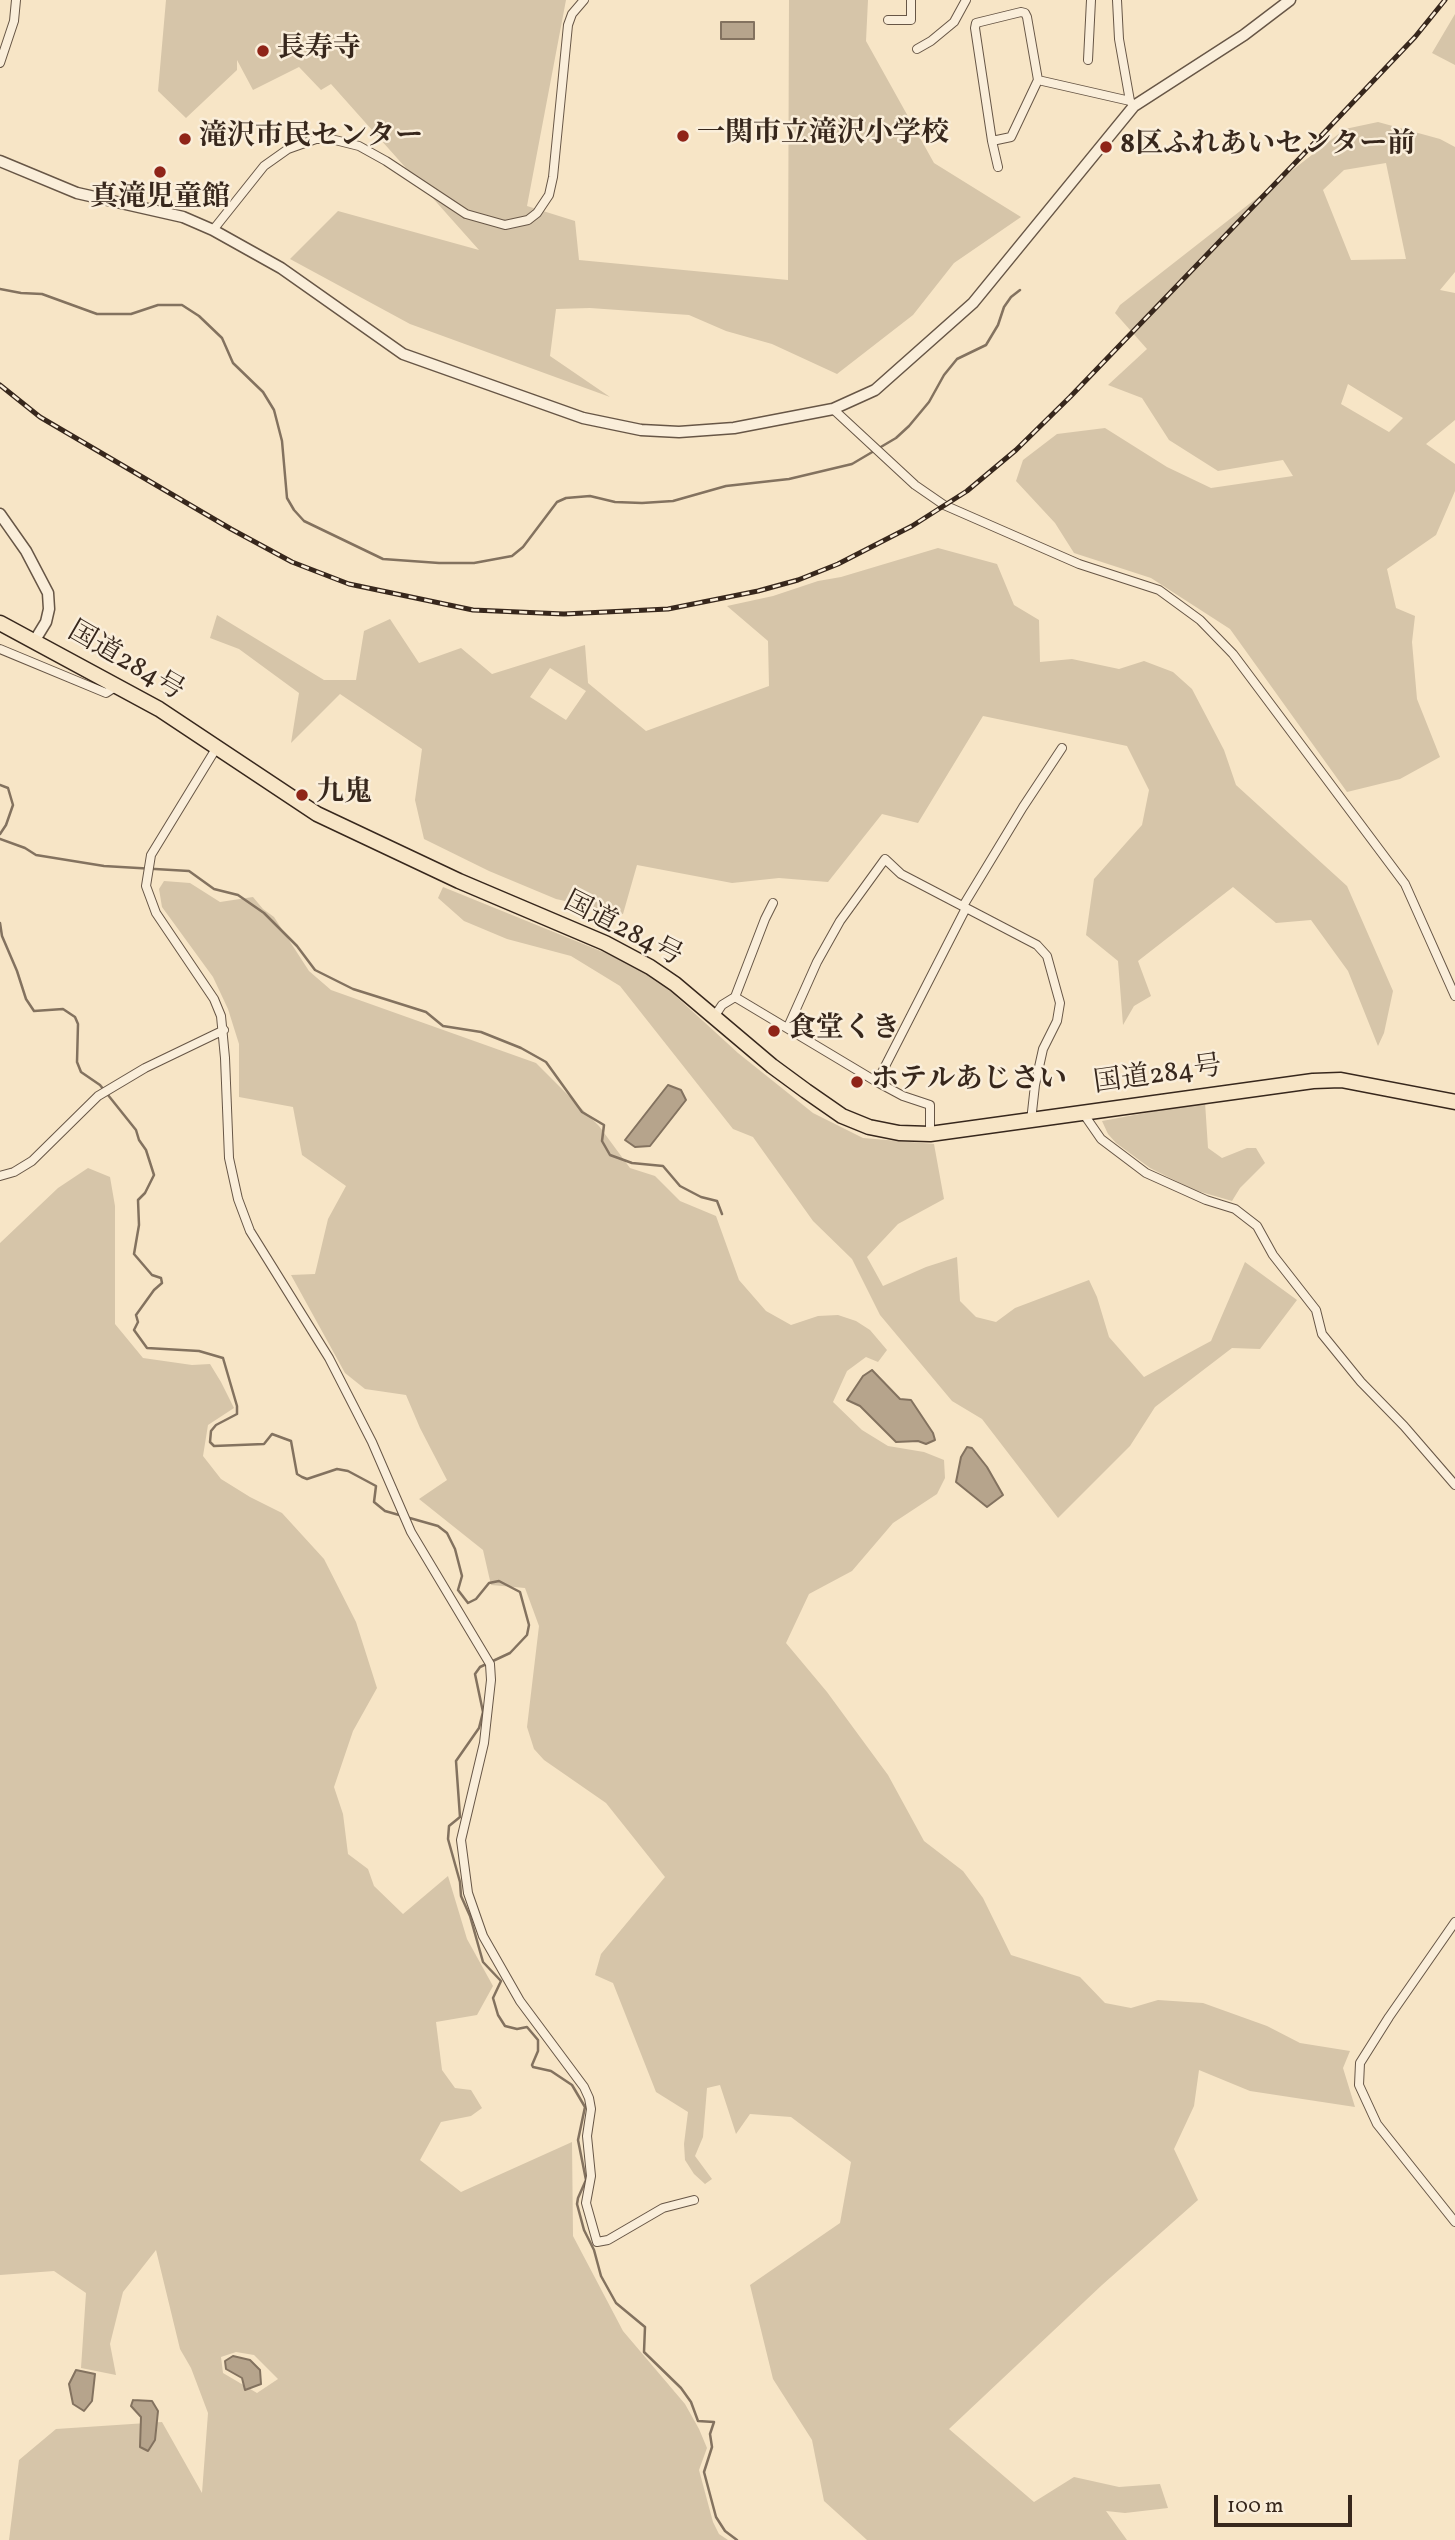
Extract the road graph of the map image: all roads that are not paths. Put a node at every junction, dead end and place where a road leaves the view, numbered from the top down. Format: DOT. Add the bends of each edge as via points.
graph roads {
  1 [pos="16,0"];
  2 [pos="584,0"];
  3 [pos="911,0"];
  4 [pos="966,0"];
  5 [pos="1091,0"];
  6 [pos="1117,0"];
  7 [pos="1290,0"];
  8 [pos="888,20"];
  9 [pos="917,49"];
  10 [pos="1088,60"];
  11 [pos="0,63"];
  12 [pos="1038,80"];
  13 [pos="1132,103"];
  14 [pos="992,141"];
  15 [pos="0,161"];
  16 [pos="998,167"];
  17 [pos="213,230"];
  18 [pos="833,409"];
  19 [pos="0,514"];
  20 [pos="0,623"];
  21 [pos="34,640"];
  22 [pos="0,649"];
  23 [pos="117,686"];
  24 [pos="217,747"];
  25 [pos="1062,748"];
  26 [pos="773,903"];
  27 [pos="964,907"];
  28 [pos="1455,996"];
  29 [pos="735,997"];
  30 [pos="714,1017"];
  31 [pos="788,1027"];
  32 [pos="224,1030"];
  33 [pos="877,1082"];
  34 [pos="1455,1102"];
  35 [pos="1083,1113"];
  36 [pos="1031,1121"];
  37 [pos="930,1134"];
  38 [pos="0,1176"];
  39 [pos="1455,1485"];
  40 [pos="1455,1922"];
  41 [pos="694,2200"];
  42 [pos="1455,2222"];
  1 -- 11 [label="street"];
  2 -- 17 [label="street" via="568,25 549,195 528,220 505,225 466,214 359,146 316,139 288,149 264,166"];
  3 -- 8 [label="street" via="911,20"];
  4 -- 9 [label="street" via="954,22"];
  5 -- 10 [label="street"];
  6 -- 13 [label="street" via="1119,39"];
  7 -- 13 [label="street" via="1244,35"];
  12 -- 13 [label="street"];
  12 -- 14 [label="street" via="1011,137"];
  12 -- 14 [label="street" via="1025,13 976,23"];
  13 -- 18 [label="street" via="973,303 875,390"];
  14 -- 16 [label="street"];
  15 -- 17 [label="street" via="77,193 183,217"];
  17 -- 18 [label="street" via="281,268 403,354 583,418 641,430 679,432 734,428"];
  18 -- 28 [label="street" via="915,485 944,505 1079,564 1158,590 1200,620 1233,654 1405,884"];
  19 -- 21 [label="street" via="48,593 46,622"];
  20 -- 21 [label="highway, 国道284号"];
  21 -- 23 [label="highway, 国道284号"];
  22 -- 23 [label="street" via="106,693"];
  23 -- 24 [label="highway, 国道284号"];
  24 -- 30 [label="highway, 国道284号" via="317,814 650,967"];
  24 -- 32 [label="street" via="151,855 146,886 156,913 214,999"];
  25 -- 27 [label="street"];
  26 -- 29 [label="street"];
  27 -- 31 [label="street" via="901,874 884,859 840,921"];
  27 -- 33 [label="street"];
  27 -- 36 [label="street" via="1037,945 1052,970 1060,1003 1043,1049"];
  29 -- 30 [label="street"];
  29 -- 31 [label="street"];
  30 -- 37 [label="highway, 国道284号" via="842,1116 869,1127"];
  31 -- 33 [label="street"];
  32 -- 38 [label="street" via="98,1096 32,1161"];
  32 -- 41 [label="street" via="229,1158 246,1222 330,1358 411,1532 490,1664 484,1743 461,1840 468,1893 483,1936 520,2001 589,2098 591,2176 586,2203 593,2234 597,2242 608,2240 663,2208"];
  33 -- 37 [label="street" via="930,1105"];
  34 -- 35 [label="highway, 国道284号" via="1341,1080"];
  35 -- 36 [label="highway, 国道284号"];
  35 -- 39 [label="street" via="1101,1139 1146,1172 1235,1209 1257,1226 1273,1255 1316,1310 1322,1334"];
  36 -- 37 [label="highway, 国道284号"];
  40 -- 42 [label="street" via="1360,2063 1359,2085 1377,2124"];
}
